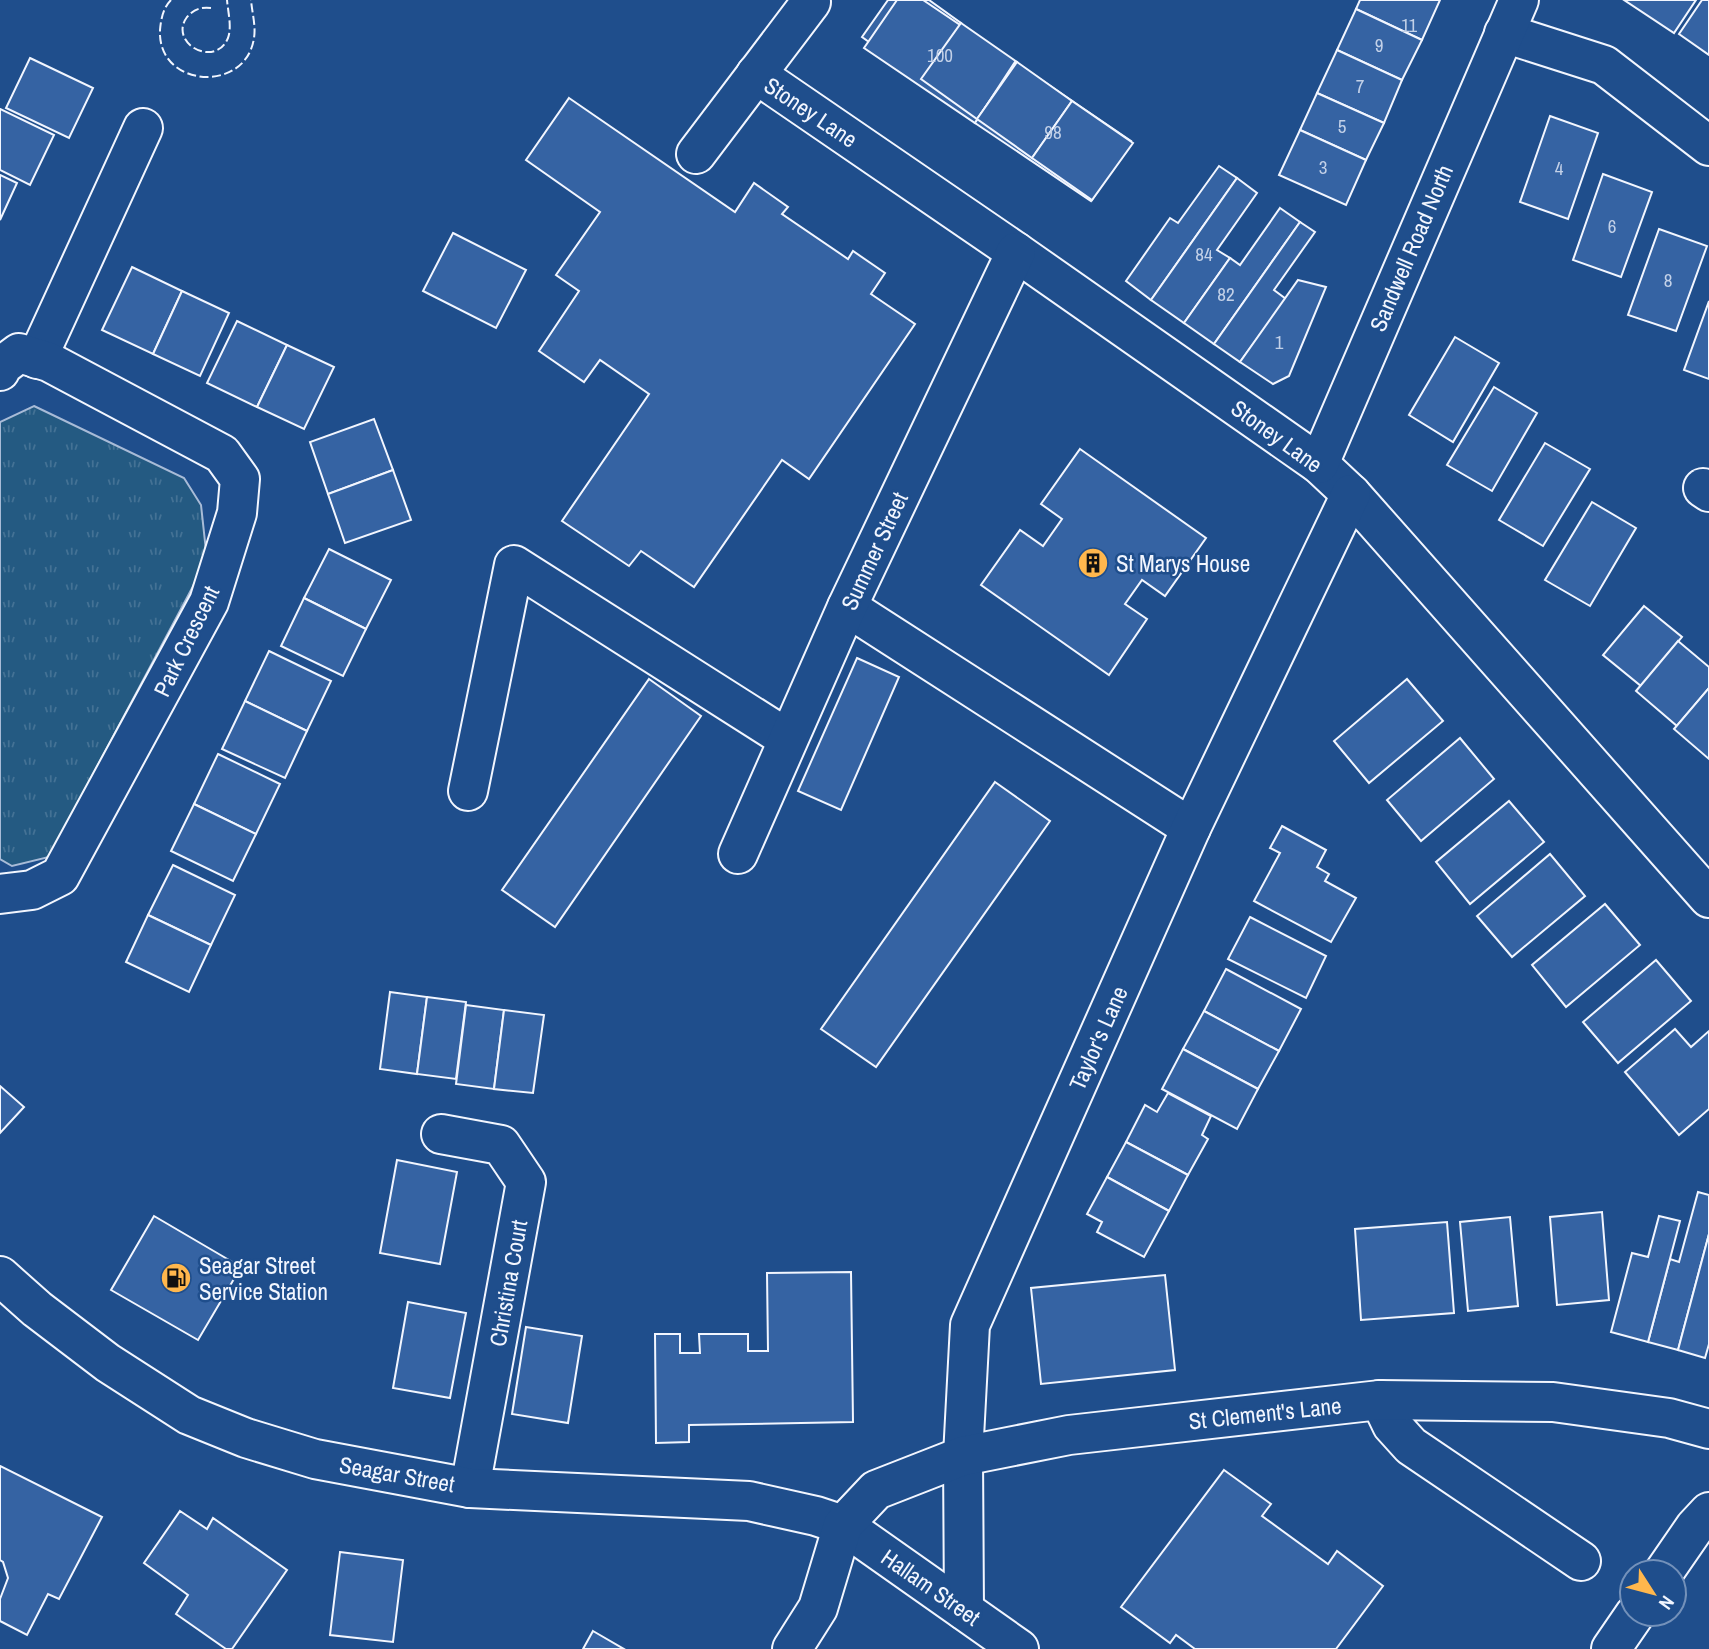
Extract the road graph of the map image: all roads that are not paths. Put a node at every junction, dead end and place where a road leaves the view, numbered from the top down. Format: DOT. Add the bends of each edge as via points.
graph roads {
  1 [pos="811,2"];
  2 [pos="1511,17"];
  3 [pos="756,74"];
  4 [pos="143,128"];
  5 [pos="1709,146"];
  6 [pos="696,154"];
  7 [pos="1016,252"];
  8 [pos="37,359"];
  9 [pos="0,371"];
  10 [pos="1319,464"];
  11 [pos="1350,494"];
  12 [pos="847,607"];
  13 [pos="788,739"];
  14 [pos="468,791"];
  15 [pos="1191,828"];
  16 [pos="738,854"];
  17 [pos="0,894"];
  18 [pos="1709,898"];
  19 [pos="441,1134"];
  20 [pos="0,1276"];
  21 [pos="1380,1400"];
  22 [pos="1709,1429"];
  23 [pos="963,1456"];
  24 [pos="470,1488"];
  25 [pos="1709,1512"];
  26 [pos="843,1525"];
  27 [pos="1674,1558"];
  28 [pos="1581,1561"];
  29 [pos="964,1610"];
  30 [pos="1625,1628"];
  31 [pos="792,1649"];
  32 [pos="1019,1649"];
  33 [pos="1611,1649"];
  1 -- 3 [label="street, Stoney Lane"];
  2 -- 5 [label="street, Sandwell Road North" via="1604,65"];
  2 -- 10 [label="street, Sandwell Road North"];
  3 -- 6 [label="street, Stoney Lane"];
  3 -- 7 [label="street, Stoney Lane"];
  4 -- 8 [label="street"];
  7 -- 10 [label="street, Stoney Lane"];
  7 -- 12 [label="street, Summer Street"];
  8 -- 9 [label="street" via="19,354"];
  8 -- 17 [label="street, Park Crescent" via="222,454 240,479 237,513 209,602 60,876 32,890"];
  10 -- 11 [label="street, Stoney Lane"];
  11 -- 15 [label="street, Taylor's Lane"];
  11 -- 18 [label="street, Stoney Lane"];
  12 -- 13 [label="street, Summer Street"];
  12 -- 15 [label="street"];
  13 -- 14 [label="street" via="514,565"];
  13 -- 16 [label="street, Summer Street"];
  15 -- 23 [label="street, Taylor's Lane" via="970,1325"];
  19 -- 24 [label="street, Christina Court" via="501,1145 526,1182"];
  20 -- 24 [label="street, Seagar Street" via="108,1363 189,1415 314,1459"];
  21 -- 22 [label="street, St Clement's Lane" via="1553,1402 1670,1418"];
  21 -- 23 [label="street, St Clement's Lane" via="1069,1435"];
  21 -- 28 [label="street" via="1392,1425 1411,1446"];
  23 -- 26 [label="street, St Clement's Lane" via="876,1490"];
  23 -- 29 [label="street, Taylor's Lane"];
  24 -- 26 [label="street, Seagar Street" via="749,1501"];
  25 -- 27 [label="street"];
  26 -- 29 [label="street, Hallam Street"];
  26 -- 31 [label="street" via="818,1608"];
  29 -- 32 [label="street, Hallam Street"];
  30 -- 33 [label="street"];
}
